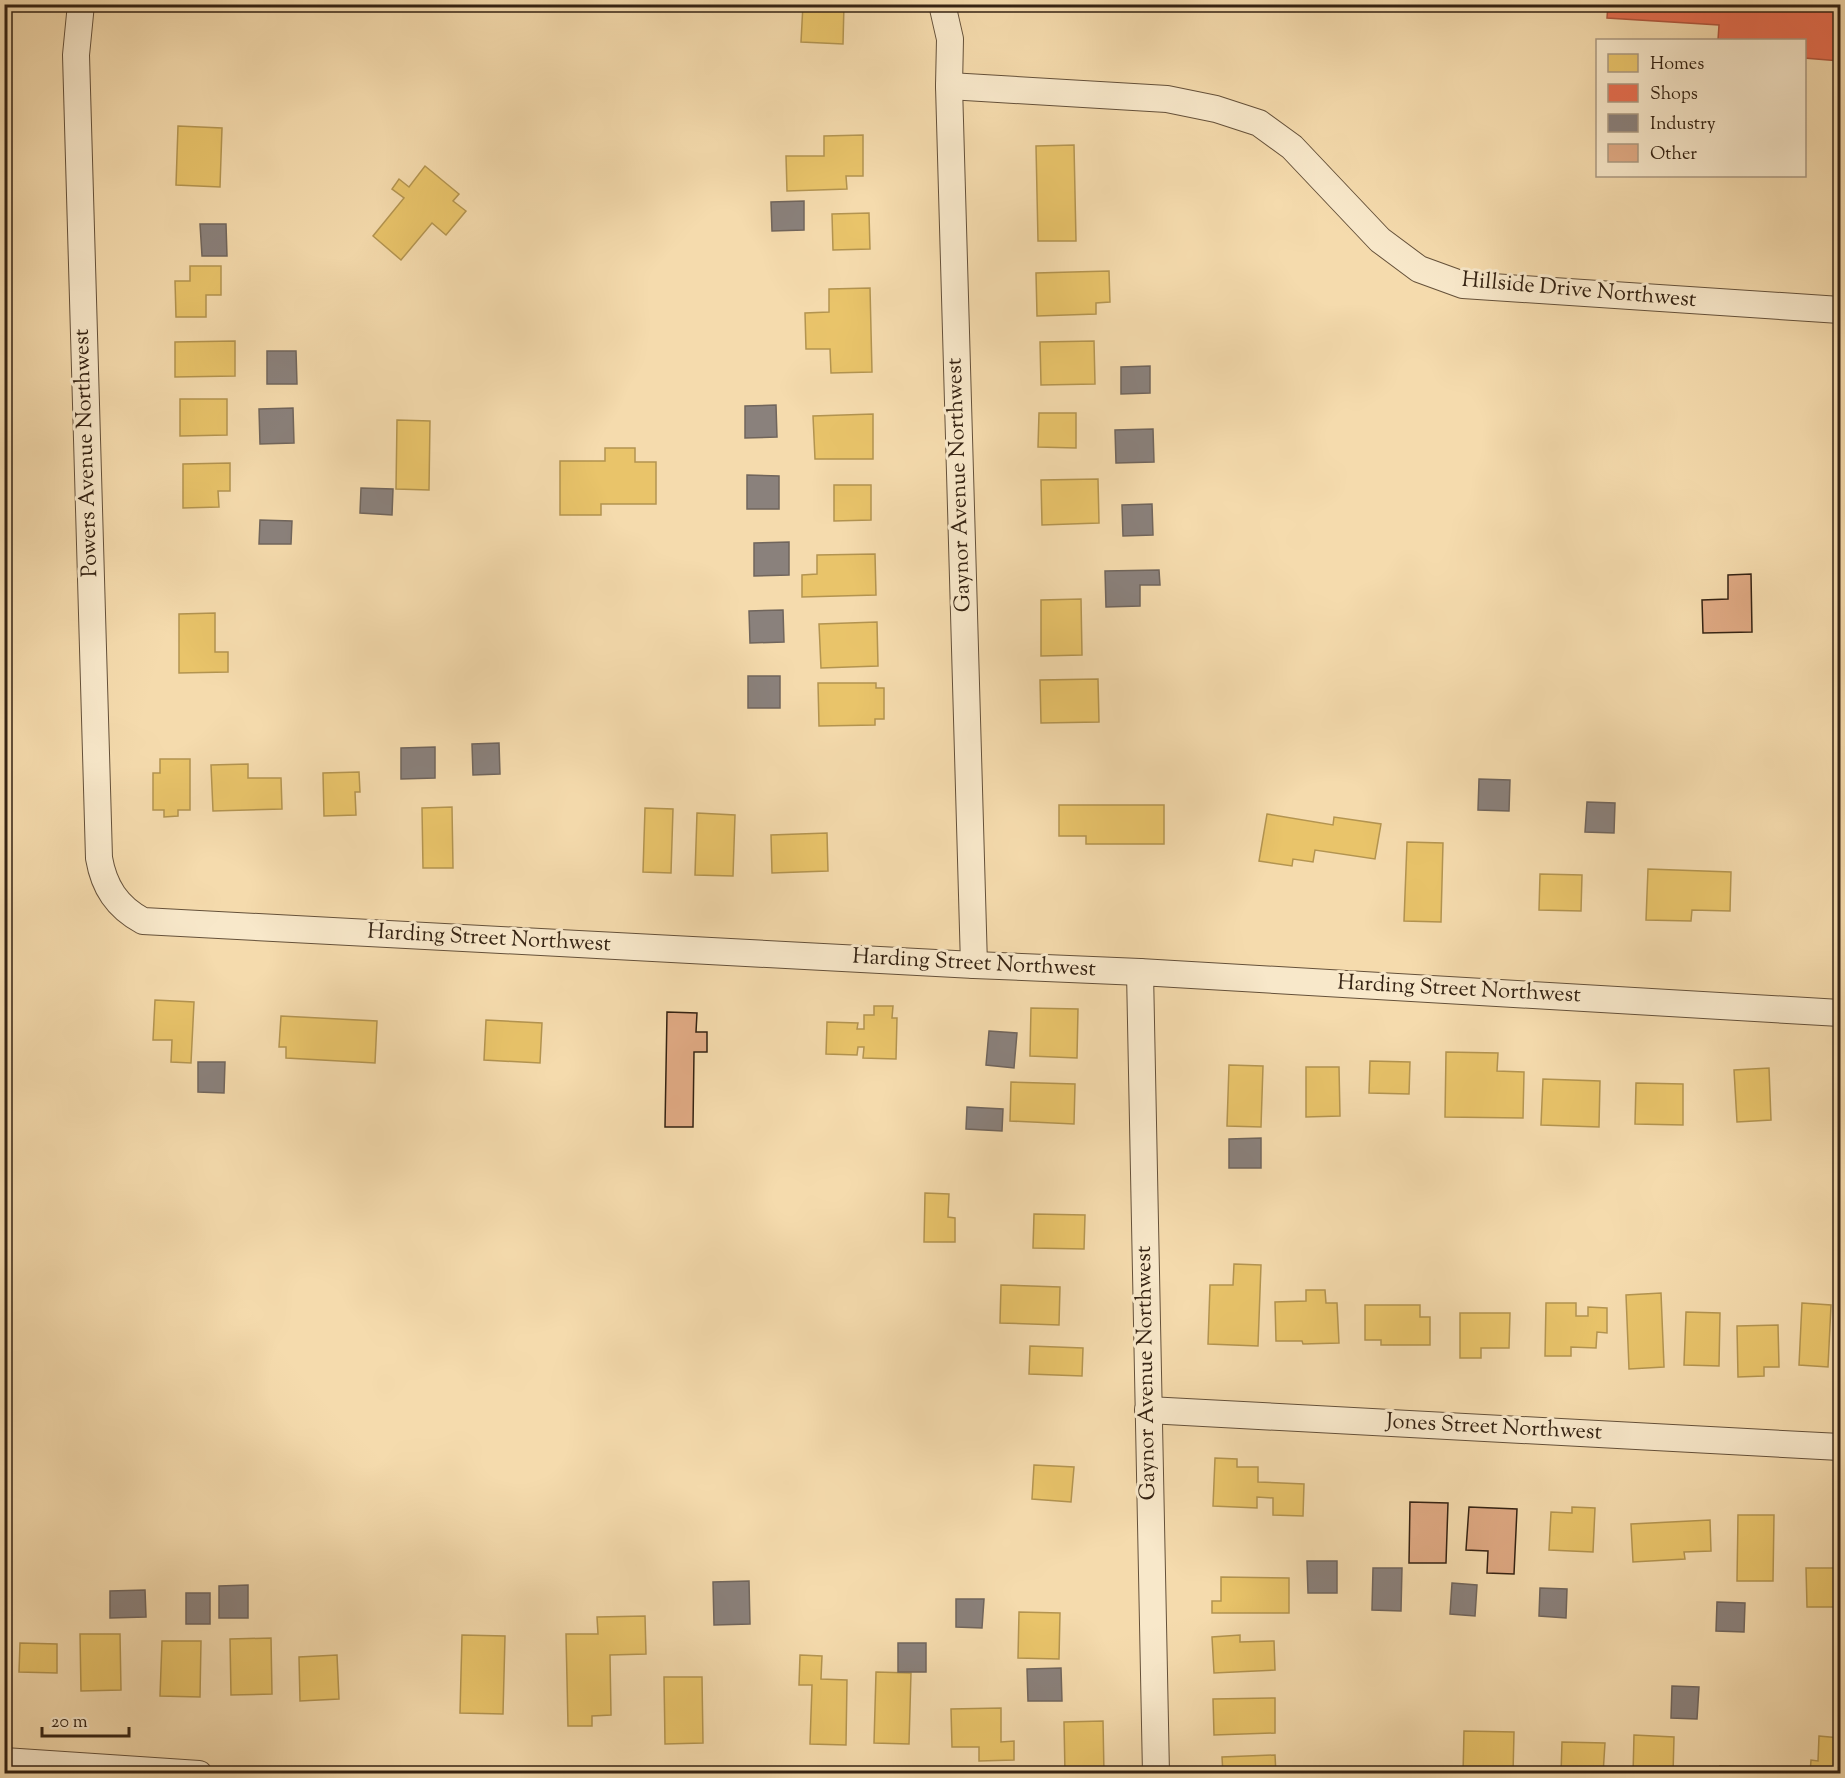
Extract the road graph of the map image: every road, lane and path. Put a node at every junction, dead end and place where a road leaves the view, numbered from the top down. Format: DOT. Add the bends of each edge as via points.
graph roads {
  1 [pos="81,4"];
  2 [pos="942,4"];
  3 [pos="949,86"];
  4 [pos="1840,309"];
  5 [pos="115,899"];
  6 [pos="974,965"];
  7 [pos="1140,972"];
  8 [pos="1840,1013"];
  9 [pos="1148,1410"];
  10 [pos="1840,1447"];
  11 [pos="4,1761"];
  12 [pos="199,1773"];
  13 [pos="1156,1773"];
  1 -- 5 [label="street, Powers Avenue Northwest" via="76,55 99,858"];
  2 -- 3 [label="street, Gaynor Avenue Northwest" via="950,39"];
  3 -- 4 [label="street, Hillside Drive Northwest" via="1167,99 1259,123 1293,147 1380,240 1419,269 1463,285"];
  3 -- 6 [label="street, Gaynor Avenue Northwest"];
  5 -- 6 [label="street, Harding Street Northwest" via="143,921"];
  6 -- 7 [label="street, Harding Street Northwest"];
  7 -- 8 [label="street, Harding Street Northwest"];
  7 -- 9 [label="street, Gaynor Avenue Northwest"];
  9 -- 10 [label="street, Jones Street Northwest"];
  9 -- 13 [label="street, Gaynor Avenue Northwest"];
  11 -- 12 [label="street"];
}
